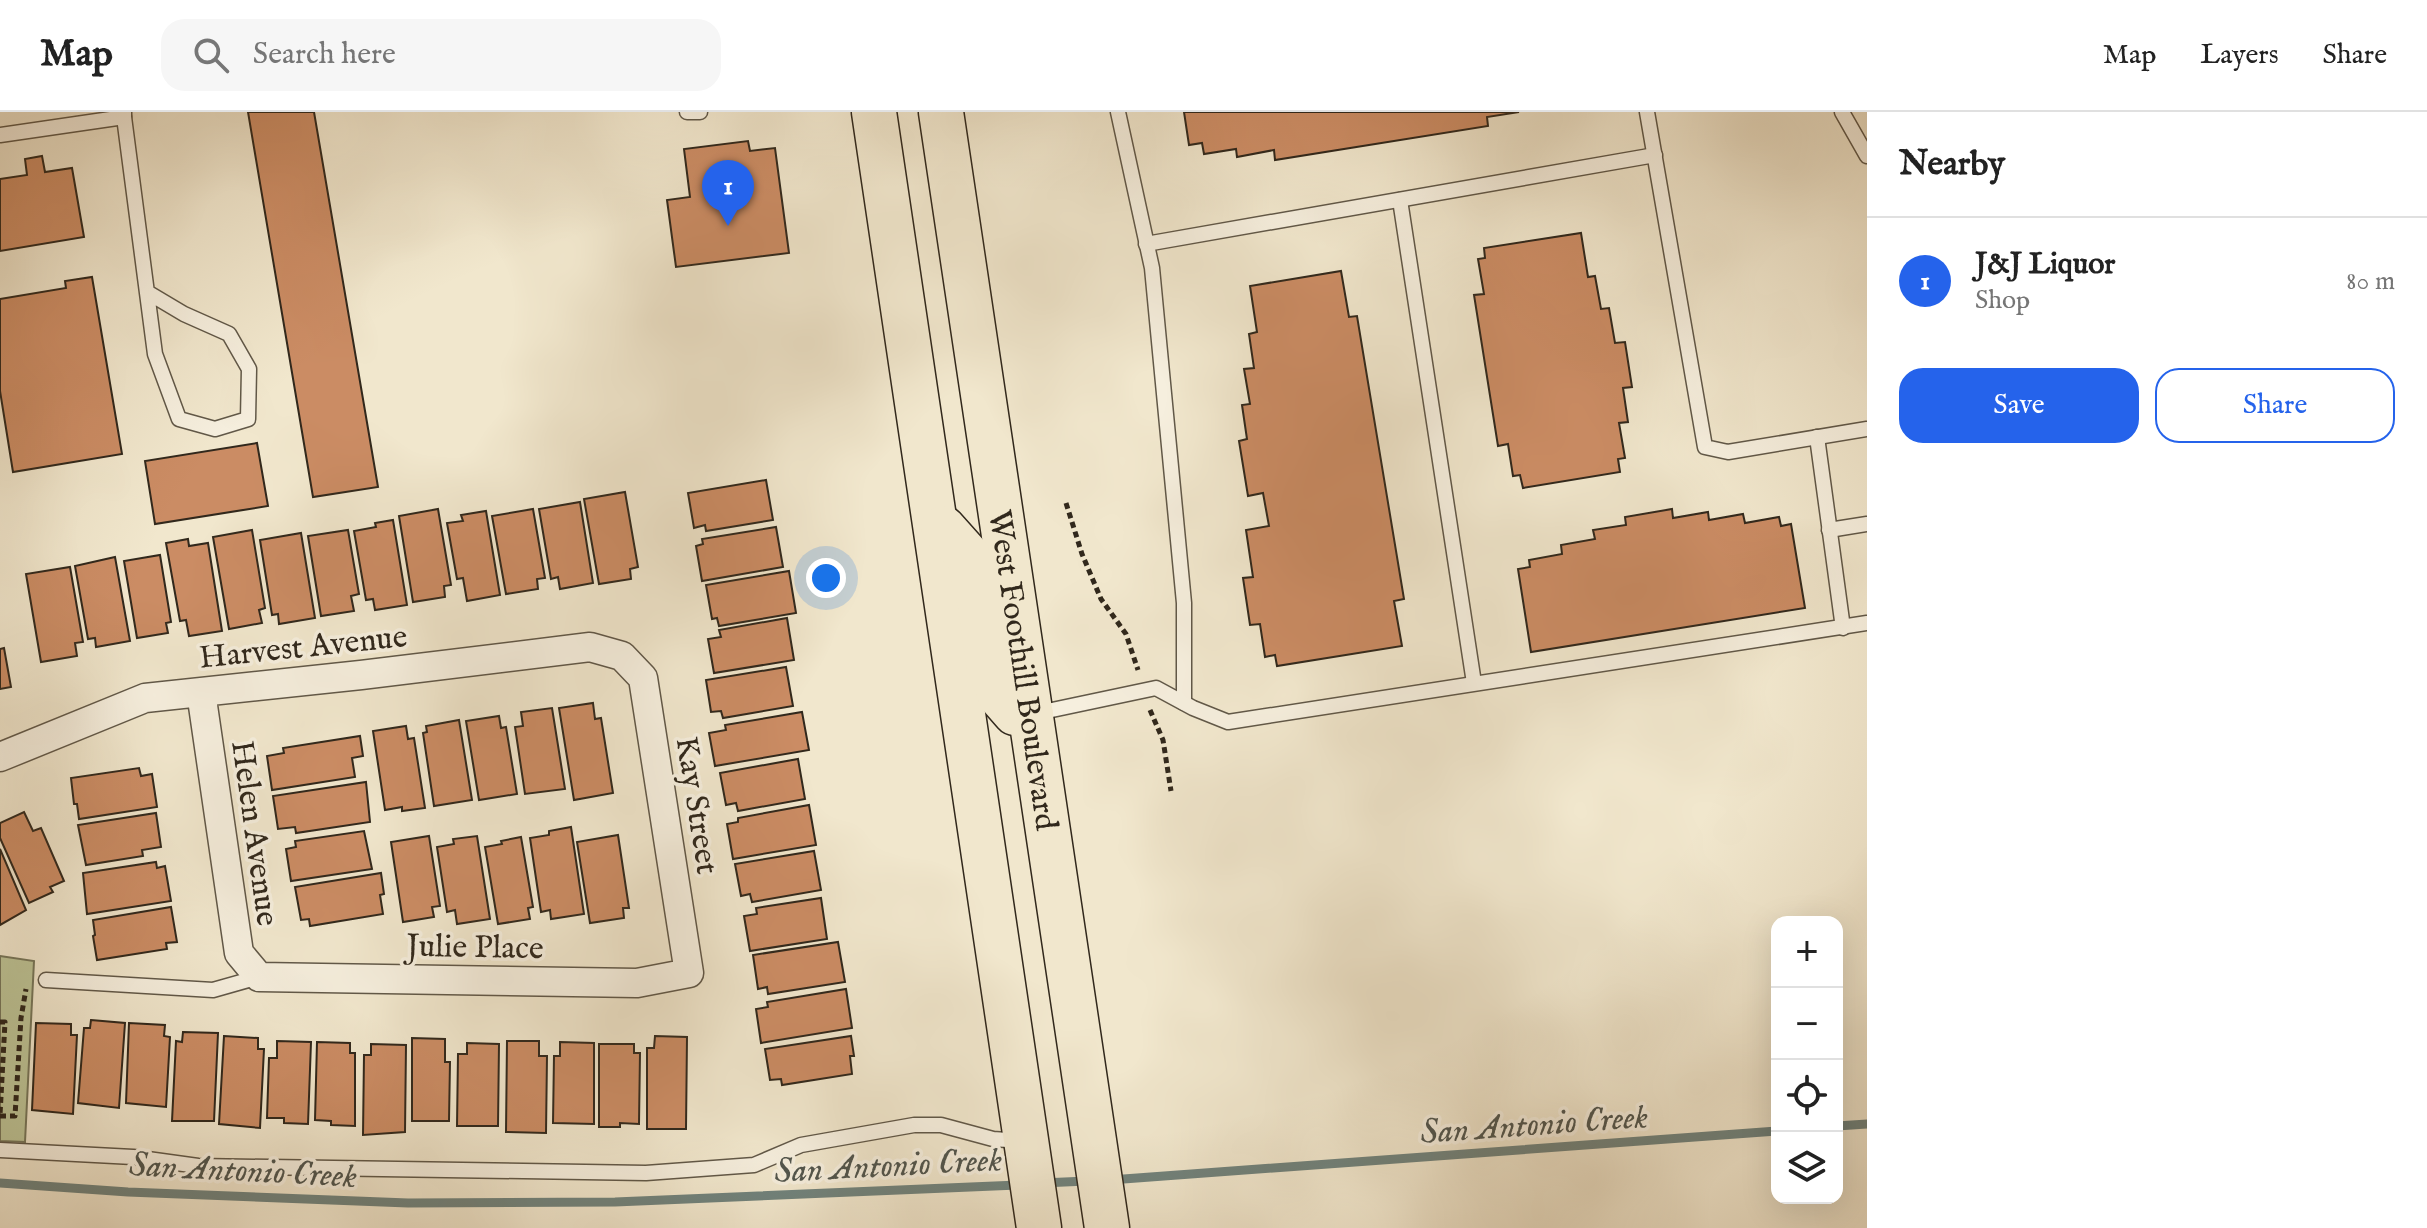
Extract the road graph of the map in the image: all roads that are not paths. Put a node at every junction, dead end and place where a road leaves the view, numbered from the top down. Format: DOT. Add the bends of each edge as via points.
graph roads {
  1 [pos="687,112"];
  2 [pos="700,112"];
  3 [pos="874,112"];
  4 [pos="941,112"];
  5 [pos="1118,112"];
  6 [pos="1647,112"];
  7 [pos="1842,112"];
  8 [pos="124,114"];
  9 [pos="0,135"];
  10 [pos="1655,155"];
  11 [pos="1867,156"];
  12 [pos="1400,200"];
  13 [pos="1146,244"];
  14 [pos="147,292"];
  15 [pos="1867,429"];
  16 [pos="1817,437"];
  17 [pos="934,517"];
  18 [pos="1867,524"];
  19 [pos="1829,530"];
  20 [pos="1867,623"];
  21 [pos="1843,628"];
  22 [pos="622,656"];
  23 [pos="1474,683"];
  24 [pos="201,692"];
  25 [pos="1184,703"];
  26 [pos="1031,714"];
  27 [pos="0,757"];
  28 [pos="689,973"];
  29 [pos="259,977"];
  30 [pos="46,980"];
  31 [pos="0,1150"];
  32 [pos="1027,1150"];
  33 [pos="1106,1218"];
  34 [pos="1038,1221"];
  1 -- 2 [label="lane"];
  3 -- 17 [label="main road, West Foothill Boulevard"];
  4 -- 26 [label="main road, West Foothill Boulevard"];
  5 -- 13 [label="lane"];
  6 -- 10 [label="lane"];
  7 -- 11 [label="lane"];
  8 -- 9 [label="lane"];
  8 -- 14 [label="lane"];
  10 -- 12 [label="lane"];
  10 -- 16 [label="lane" via="1705,447 1728,452"];
  12 -- 13 [label="lane"];
  12 -- 23 [label="lane"];
  13 -- 25 [label="lane" via="1184,603"];
  14 -- 14 [label="lane" via="155,354 179,419 215,429 248,419 249,369 229,334"];
  15 -- 16 [label="lane"];
  16 -- 19 [label="lane"];
  17 -- 26 [label="main road" via="968,556 989,668 1001,697 1015,713"];
  17 -- 32 [label="main road, West Foothill Boulevard"];
  18 -- 19 [label="lane"];
  19 -- 21 [label="lane"];
  20 -- 21 [label="lane"];
  21 -- 23 [label="lane"];
  22 -- 24 [label="street, Harvest Avenue" via="590,647"];
  22 -- 28 [label="street, Kay Street" via="643,678"];
  23 -- 25 [label="lane" via="1228,722"];
  24 -- 27 [label="street, Harvest Avenue" via="145,698"];
  24 -- 29 [label="street, Helen Avenue" via="239,953"];
  25 -- 26 [label="lane" via="1156,688"];
  26 -- 33 [label="main road, West Foothill Boulevard"];
  28 -- 29 [label="street, Julie Place" via="637,983"];
  29 -- 30 [label="lane" via="213,990"];
  31 -- 32 [label="lane" via="198,1166 646,1173 754,1165 801,1145 914,1125 941,1125"];
  32 -- 34 [label="main road, West Foothill Boulevard"];
}
